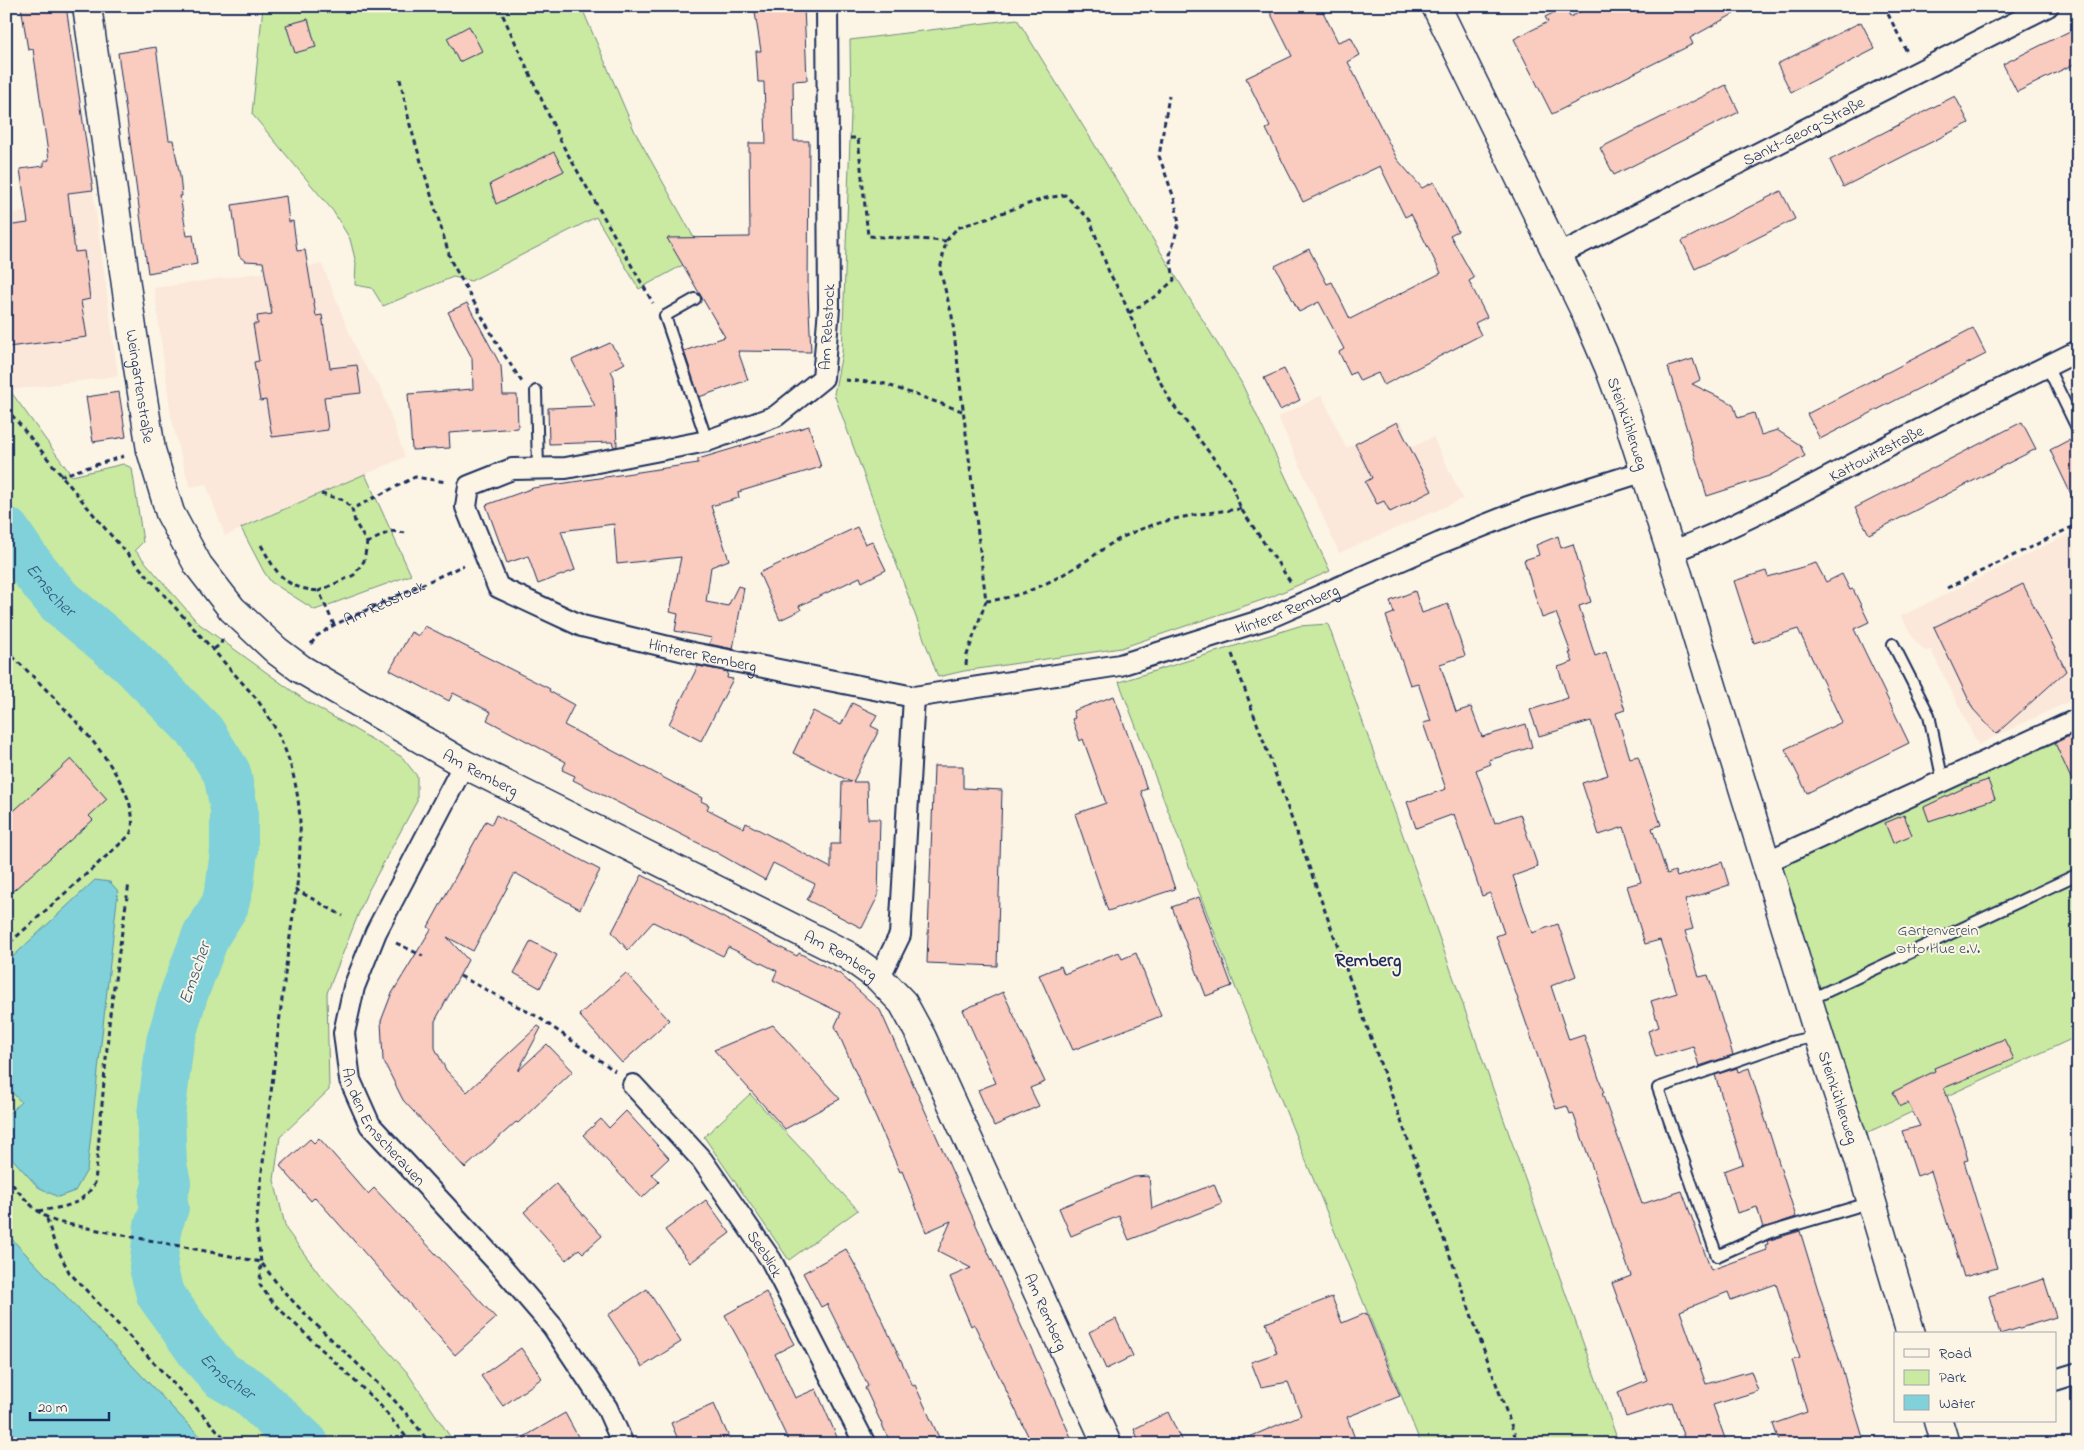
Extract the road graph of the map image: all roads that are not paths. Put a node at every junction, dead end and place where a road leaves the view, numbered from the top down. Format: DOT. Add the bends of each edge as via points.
graph roads {
  1 [pos="86,6"];
  2 [pos="827,6"];
  3 [pos="1436,6"];
  4 [pos="2048,6"];
  5 [pos="1558,255"];
  6 [pos="695,299"];
  7 [pos="2078,351"];
  8 [pos="2047,366"];
  9 [pos="536,391"];
  10 [pos="2078,430"];
  11 [pos="707,441"];
  12 [pos="538,468"];
  13 [pos="1645,471"];
  14 [pos="1671,552"];
  15 [pos="498,587"];
  16 [pos="1893,644"];
  17 [pos="342,693"];
  18 [pos="914,697"];
  19 [pos="2078,719"];
  20 [pos="464,764"];
  21 [pos="1943,782"];
  22 [pos="1766,862"];
  23 [pos="2078,874"];
  24 [pos="879,978"];
  25 [pos="1808,1000"];
  26 [pos="1819,1036"];
  27 [pos="633,1085"];
  28 [pos="1872,1202"];
  29 [pos="1910,1332"];
  30 [pos="2078,1373"];
  31 [pos="2056,1380"];
  32 [pos="1938,1422"];
  33 [pos="623,1444"];
  34 [pos="865,1444"];
  35 [pos="1107,1444"];
  36 [pos="1945,1444"];
  1 -- 17 [label="street, Weingartenstraße" via="151,450 170,513 198,565 232,609 277,651"];
  2 -- 11 [label="street, Am Rebstock" via="829,308 823,378 776,416"];
  3 -- 5 [label="street, Steinkühlerweg"];
  4 -- 5 [label="street, Sankt-Georg-Straße"];
  5 -- 13 [label="street, Steinkühlerweg" via="1609,367"];
  6 -- 11 [label="lane" via="665,316"];
  7 -- 8 [label="street, Kattowitzstraße"];
  8 -- 10 [label="lane"];
  8 -- 14 [label="street, Kattowitzstraße" via="1783,503"];
  9 -- 12 [label="lane"];
  11 -- 12 [label="street, Am Rebstock" via="566,468"];
  12 -- 15 [label="street, Am Rebstock" via="512,469 470,486 466,507"];
  13 -- 14 [label="street, Steinkühlerweg"];
  13 -- 18 [label="street, Hinterer Remberg" via="1519,512 1266,619 1120,665"];
  14 -- 22 [label="street, Steinkühlerweg"];
  15 -- 18 [label="street, Hinterer Remberg" via="582,626 693,653"];
  16 -- 21 [label="lane" via="1929,715"];
  17 -- 20 [label="street, Am Remberg"];
  18 -- 24 [label="street" via="900,935"];
  19 -- 21 [label="street"];
  20 -- 24 [label="street, Am Remberg" via="847,955"];
  20 -- 33 [label="street, An den Emscherauen" via="376,932 354,987 344,1033 350,1080 370,1125 553,1327 607,1408"];
  21 -- 22 [label="street"];
  22 -- 25 [label="street, Steinkühlerweg"];
  23 -- 25 [label="lane"];
  24 -- 35 [label="street, Am Remberg" via="903,1003 922,1038"];
  25 -- 26 [label="street, Steinkühlerweg"];
  26 -- 28 [label="street, Steinkühlerweg"];
  26 -- 28 [label="lane" via="1790,1042 1658,1088 1717,1256 1768,1233"];
  27 -- 34 [label="street, Seeblick" via="702,1160 770,1260"];
  28 -- 29 [label="street, Steinkühlerweg"];
  30 -- 31 [label="street"];
  32 -- 36 [label="street"];
}
